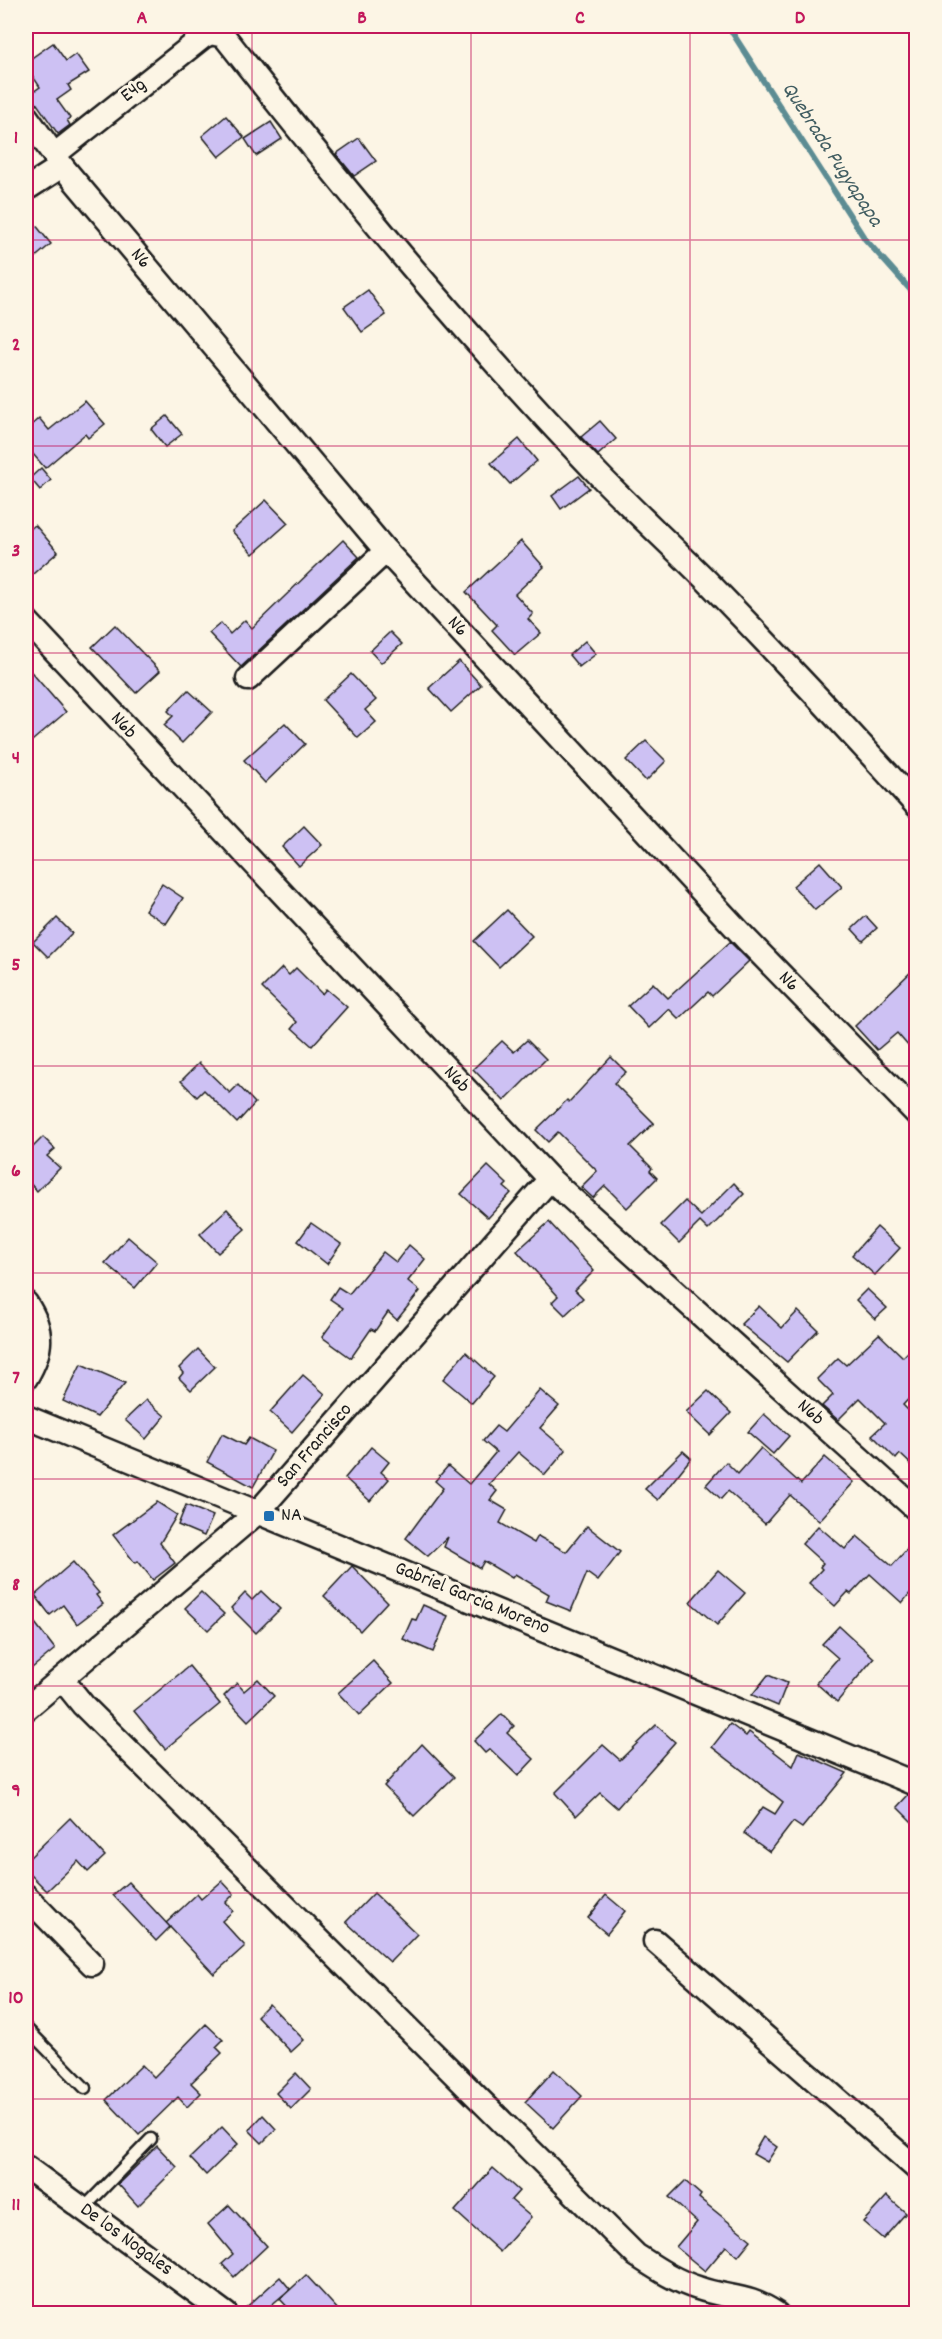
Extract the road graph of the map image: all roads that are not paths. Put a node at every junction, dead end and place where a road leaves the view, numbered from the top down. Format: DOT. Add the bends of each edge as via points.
graph roads {
  1 [pos="26,116"];
  2 [pos="58,161"];
  3 [pos="26,189"];
  4 [pos="386,551"];
  5 [pos="26,620"];
  6 [pos="248,680"];
  7 [pos="916,805"];
  8 [pos="916,1113"];
  9 [pos="550,1179"];
  10 [pos="26,1302"];
  11 [pos="26,1378"];
  12 [pos="26,1417"];
  13 [pos="916,1509"];
  14 [pos="258,1512"];
  15 [pos="62,1679"];
  16 [pos="26,1709"];
  17 [pos="916,1784"];
  18 [pos="26,1896"];
  19 [pos="655,1941"];
  20 [pos="92,1964"];
  21 [pos="26,2028"];
  22 [pos="85,2088"];
  23 [pos="151,2139"];
  24 [pos="26,2167"];
  25 [pos="916,2168"];
  26 [pos="84,2208"];
  27 [pos="226,2313"];
  28 [pos="777,2313"];
  1 -- 2 [label="street, N6"];
  2 -- 3 [label="street, E4g"];
  2 -- 4 [label="street, N6"];
  2 -- 7 [label="street, E4g" via="203,37 217,33 224,36 351,196 489,356 840,720"];
  4 -- 6 [label="street"];
  4 -- 8 [label="street, N6" via="746,939"];
  5 -- 9 [label="street, N6b"];
  9 -- 13 [label="street, N6b"];
  9 -- 14 [label="street, San Francisco"];
  10 -- 11 [label="street" via="40,1334"];
  12 -- 14 [label="street, Gabriel Garcia Moreno"];
  14 -- 15 [label="street, San Francisco"];
  14 -- 17 [label="street, Gabriel Garcia Moreno"];
  15 -- 16 [label="street, San Francisco"];
  15 -- 28 [label="street" via="636,2255 667,2276 698,2289 750,2298"];
  18 -- 20 [label="street"];
  19 -- 25 [label="street"];
  21 -- 22 [label="lane"];
  23 -- 26 [label="lane"];
  24 -- 26 [label="street, De los Nogales"];
  26 -- 27 [label="street, De los Nogales"];
}
